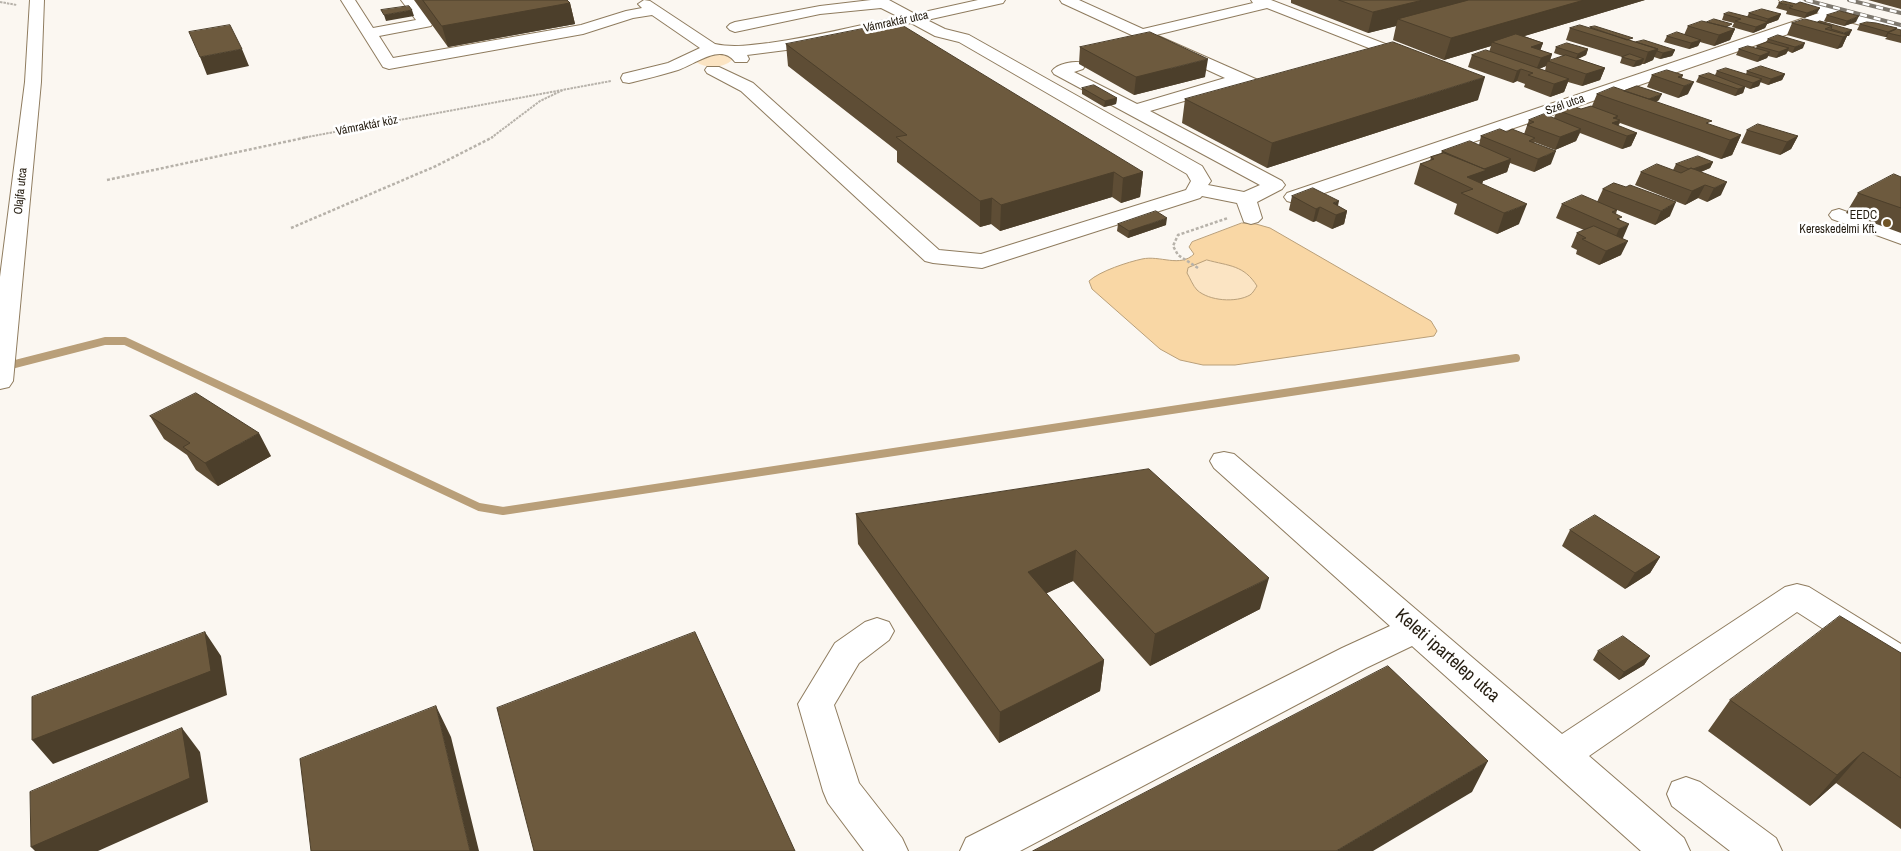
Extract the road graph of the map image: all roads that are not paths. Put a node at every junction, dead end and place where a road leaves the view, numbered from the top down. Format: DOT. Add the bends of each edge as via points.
graph roads {
  1 [pos="38,0"];
  2 [pos="348,0"];
  3 [pos="408,0"];
  4 [pos="998,0"];
  5 [pos="1068,0"];
  6 [pos="1786,0"];
  7 [pos="881,2"];
  8 [pos="1262,2"];
  9 [pos="646,5"];
  10 [pos="1836,13"];
  11 [pos="912,18"];
  12 [pos="735,27"];
  13 [pos="368,31"];
  14 [pos="1901,31"];
  15 [pos="1141,34"];
  16 [pos="731,56"];
  17 [pos="699,64"];
  18 [pos="1358,64"];
  19 [pos="1077,66"];
  20 [pos="629,78"];
  21 [pos="1240,79"];
  22 [pos="1293,82"];
  23 [pos="746,87"];
  24 [pos="1135,110"];
  25 [pos="1107,119"];
  26 [pos="1198,189"];
  27 [pos="1294,197"];
  28 [pos="1839,215"];
  29 [pos="1901,238"];
  30 [pos="0,381"];
  31 [pos="1224,461"];
  32 [pos="1416,629"];
  33 [pos="877,631"];
  34 [pos="1901,661"];
  35 [pos="1560,755"];
  36 [pos="1686,794"];
  37 [pos="888,851"];
  38 [pos="980,851"];
  39 [pos="1670,851"];
  40 [pos="1762,851"];
  1 -- 30 [label="street, Olajfa utca" via="33,82"];
  2 -- 13 [label="street"];
  3 -- 13 [label="street" via="422,18"];
  4 -- 11 [label="street, Vámraktár utca"];
  5 -- 15 [label="street"];
  6 -- 10 [label="street"];
  7 -- 11 [label="street"];
  7 -- 12 [label="street"];
  8 -- 15 [label="street"];
  8 -- 18 [label="street" via="1395,53"];
  9 -- 13 [label="street" via="631,14 583,29 390,64"];
  9 -- 16 [label="street" via="710,48"];
  9 -- 17 [label="street"];
  10 -- 14 [label="street"];
  10 -- 27 [label="street, Szél utca"];
  11 -- 16 [label="street, Vámraktár utca"];
  11 -- 25 [label="street" via="940,33 964,38"];
  15 -- 21 [label="street"];
  16 -- 17 [label="street"];
  16 -- 17 [label="street"];
  16 -- 23 [label="street"];
  17 -- 20 [label="street"];
  17 -- 23 [label="street"];
  19 -- 24 [label="street" via="1060,70"];
  21 -- 22 [label="street" via="1265,90"];
  21 -- 24 [label="street"];
  23 -- 26 [label="street" via="933,256 982,261 1193,194"];
  24 -- 25 [label="street"];
  24 -- 26 [label="street" via="1275,185 1248,209"];
  25 -- 26 [label="street" via="1195,170 1201,181"];
  28 -- 29 [label="street"];
  31 -- 32 [label="street, Keleti ipartelep utca"];
  32 -- 35 [label="street, Keleti ipartelep utca"];
  32 -- 38 [label="street"];
  33 -- 37 [label="street" via="847,654 816,704 842,790"];
  34 -- 35 [label="street" via="1797,596"];
  35 -- 39 [label="street, Keleti ipartelep utca"];
  36 -- 40 [label="street"];
}
